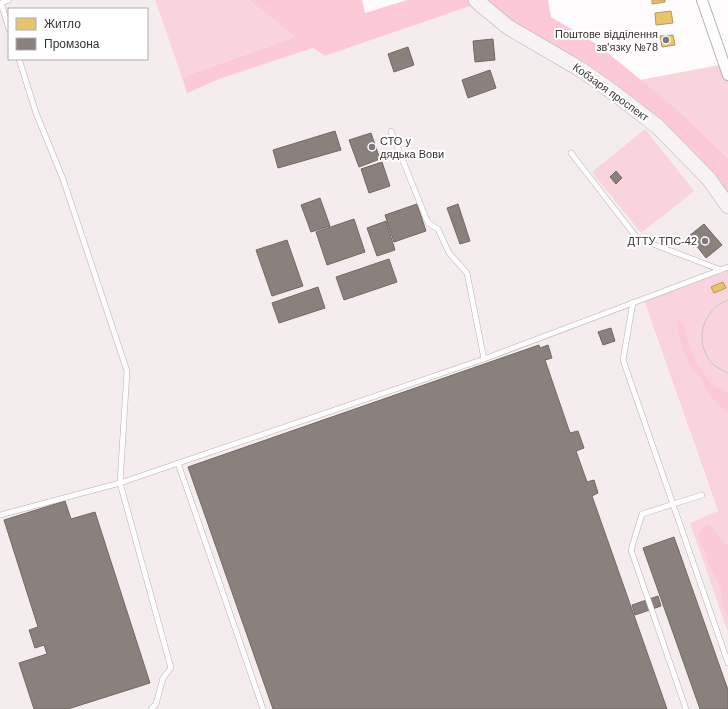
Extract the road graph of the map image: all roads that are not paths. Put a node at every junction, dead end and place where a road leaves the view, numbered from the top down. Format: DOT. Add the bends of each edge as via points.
graph roads {
  1 [pos="9,0"];
  2 [pos="476,0"];
  3 [pos="702,0"];
  4 [pos="8,26"];
  5 [pos="18,60"];
  6 [pos="728,75"];
  7 [pos="391,131"];
  8 [pos="571,153"];
  9 [pos="728,206"];
  10 [pos="728,267"];
  11 [pos="721,270"];
  12 [pos="633,302"];
  13 [pos="484,359"];
  14 [pos="178,463"];
  15 [pos="120,483"];
  16 [pos="702,495"];
  17 [pos="673,504"];
  18 [pos="0,515"];
  19 [pos="728,663"];
  20 [pos="151,709"];
  21 [pos="264,709"];
  22 [pos="686,709"];
  1 -- 4 [label="lane" via="1,3"];
  2 -- 9 [label="main road, Кобзаря проспект" via="508,27 580,69 657,126 709,179"];
  3 -- 6 [label="street"];
  5 -- 15 [label="lane" via="36,113 63,178 126,371"];
  7 -- 13 [label="lane" via="428,223 438,230 449,253 467,273"];
  8 -- 11 [label="lane" via="637,238"];
  10 -- 11 [label="lane"];
  11 -- 12 [label="lane"];
  12 -- 13 [label="lane"];
  12 -- 17 [label="lane" via="623,360"];
  13 -- 14 [label="lane"];
  14 -- 15 [label="lane"];
  14 -- 21 [label="lane"];
  15 -- 18 [label="lane"];
  15 -- 20 [label="lane" via="171,668 163,678 156,704"];
  16 -- 17 [label="lane"];
  17 -- 19 [label="lane"];
  17 -- 22 [label="lane" via="642,514 631,550"];
}
